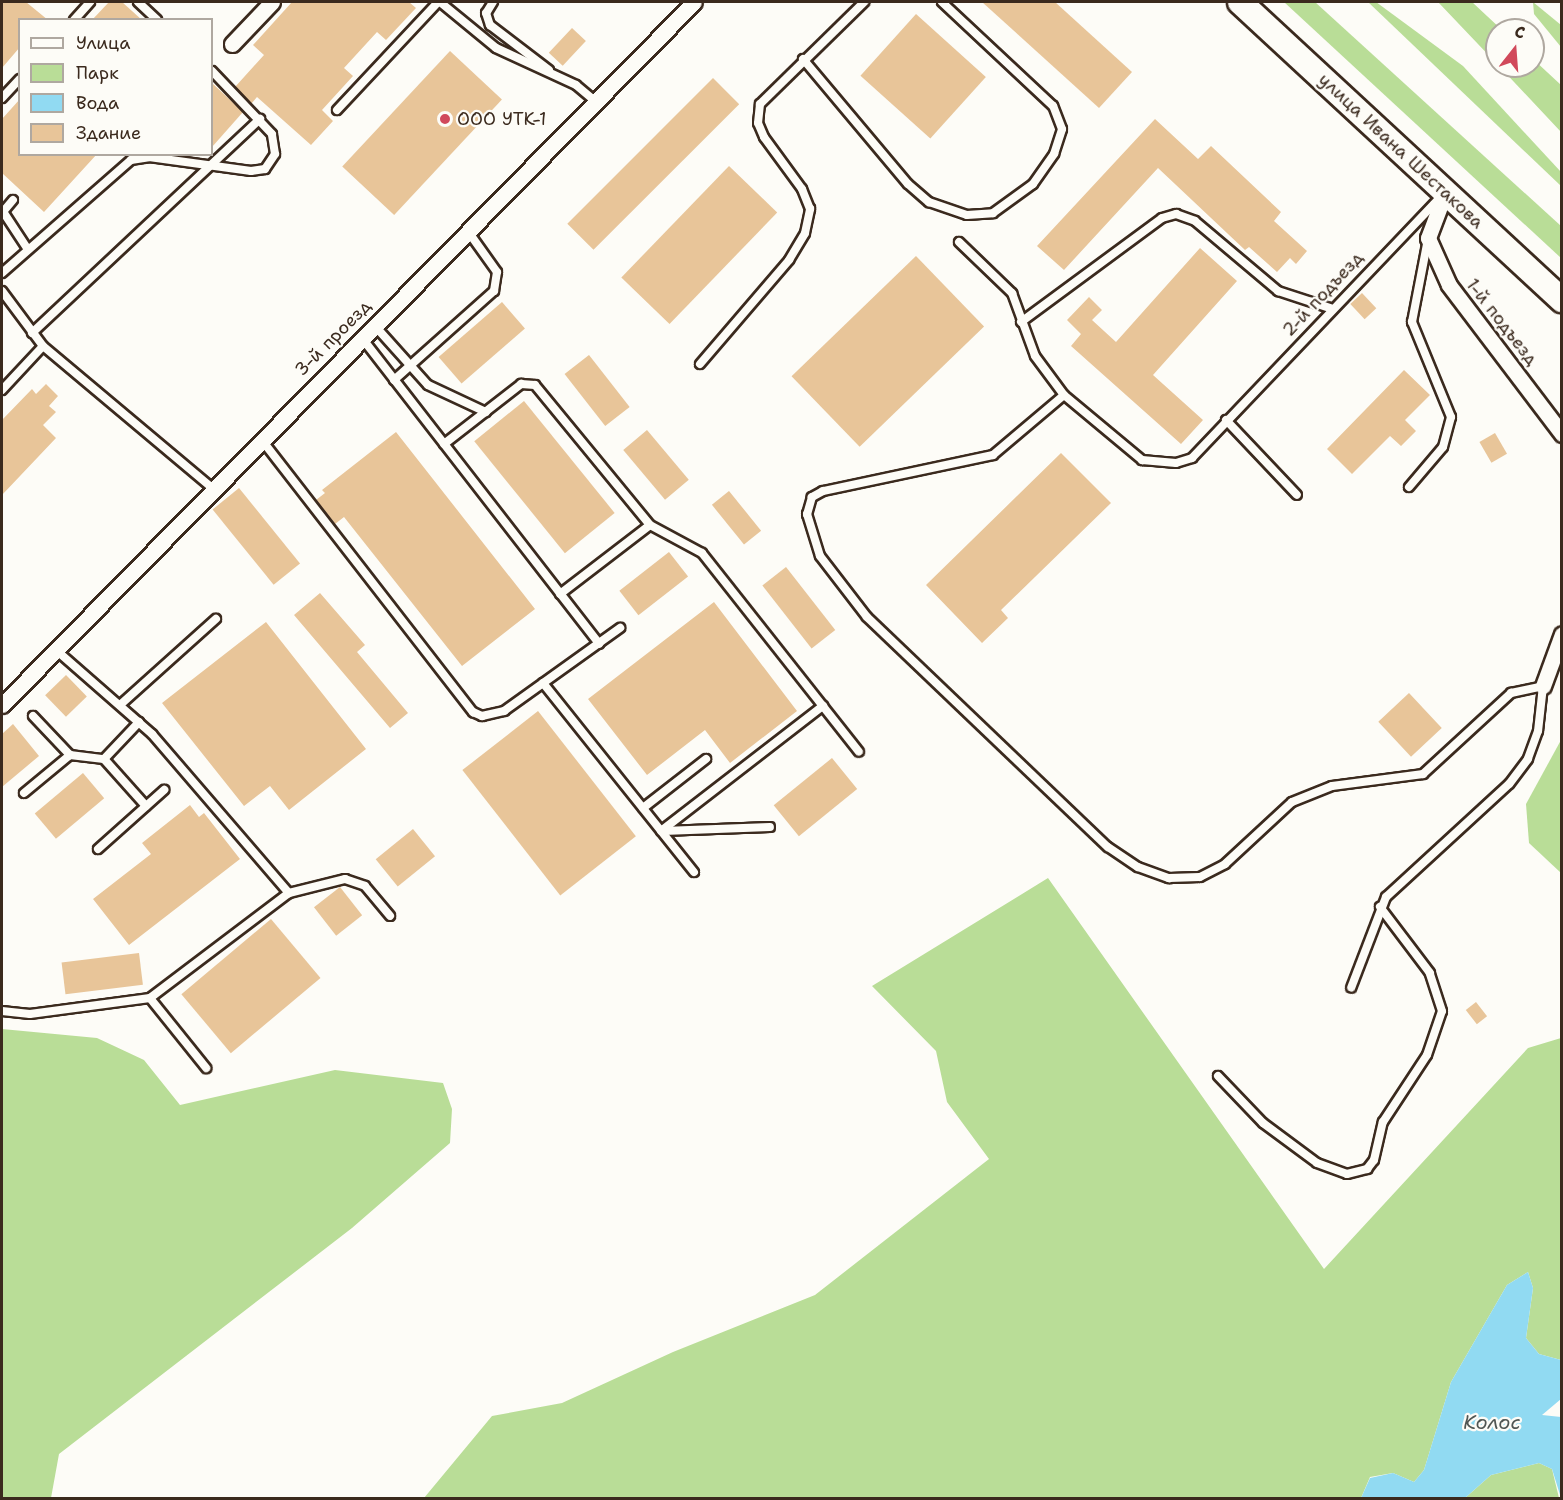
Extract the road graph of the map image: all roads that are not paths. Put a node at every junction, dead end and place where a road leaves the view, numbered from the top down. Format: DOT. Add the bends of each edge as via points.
graph roads {
  1 [pos="90,2"];
  2 [pos="138,2"];
  3 [pos="272,2"];
  4 [pos="439,2"];
  5 [pos="493,2"];
  6 [pos="694,2"];
  7 [pos="864,2"];
  8 [pos="942,2"];
  9 [pos="1240,2"];
  10 [pos="76,18"];
  11 [pos="155,18"];
  12 [pos="232,44"];
  13 [pos="803,59"];
  14 [pos="213,72"];
  15 [pos="556,76"];
  16 [pos="18,81"];
  17 [pos="2,98"];
  18 [pos="596,102"];
  19 [pos="337,110"];
  20 [pos="260,119"];
  21 [pos="211,166"];
  22 [pos="1445,193"];
  23 [pos="13,200"];
  24 [pos="2,212"];
  25 [pos="467,230"];
  26 [pos="1428,238"];
  27 [pos="959,242"];
  28 [pos="27,248"];
  29 [pos="2,273"];
  30 [pos="2,291"];
  31 [pos="1562,300"];
  32 [pos="1330,308"];
  33 [pos="1022,322"];
  34 [pos="374,325"];
  35 [pos="32,333"];
  36 [pos="361,337"];
  37 [pos="43,346"];
  38 [pos="700,364"];
  39 [pos="408,368"];
  40 [pos="394,381"];
  41 [pos="2,390"];
  42 [pos="1064,395"];
  43 [pos="486,412"];
  44 [pos="1226,420"];
  45 [pos="1562,434"];
  46 [pos="260,438"];
  47 [pos="444,444"];
  48 [pos="211,487"];
  49 [pos="1410,487"];
  50 [pos="1297,495"];
  51 [pos="650,525"];
  52 [pos="560,594"];
  53 [pos="216,619"];
  54 [pos="620,628"];
  55 [pos="1562,634"];
  56 [pos="599,644"];
  57 [pos="56,649"];
  58 [pos="543,683"];
  59 [pos="1543,686"];
  60 [pos="2,705"];
  61 [pos="120,705"];
  62 [pos="823,706"];
  63 [pos="33,716"];
  64 [pos="140,722"];
  65 [pos="859,752"];
  66 [pos="70,755"];
  67 [pos="104,759"];
  68 [pos="706,759"];
  69 [pos="164,790"];
  70 [pos="24,793"];
  71 [pos="146,806"];
  72 [pos="643,808"];
  73 [pos="770,827"];
  74 [pos="661,831"];
  75 [pos="98,849"];
  76 [pos="694,872"];
  77 [pos="289,893"];
  78 [pos="1380,907"];
  79 [pos="390,916"];
  80 [pos="1351,988"];
  81 [pos="150,998"];
  82 [pos="2,1011"];
  83 [pos="206,1068"];
  84 [pos="1218,1076"];
  1 -- 10 [label="lane"];
  2 -- 11 [label="lane"];
  3 -- 12 [label="street"];
  4 -- 15 [label="lane" via="496,48"];
  4 -- 19 [label="lane"];
  5 -- 15 [label="lane" via="486,13 490,25"];
  6 -- 18 [label="street, 3-й проезд"];
  7 -- 13 [label="lane"];
  8 -- 13 [label="lane" via="1053,106 1062,129 1054,154 1032,184 993,213 967,215 929,202 908,184"];
  9 -- 22 [label="main road, улица Ивана Шестакова"];
  13 -- 38 [label="lane" via="760,104 758,123 802,189 810,209 805,233 789,260"];
  14 -- 20 [label="lane"];
  15 -- 18 [label="lane"];
  16 -- 17 [label="lane"];
  18 -- 25 [label="street, 3-й проезд"];
  20 -- 21 [label="lane"];
  20 -- 21 [label="lane" via="276,144 265,169"];
  21 -- 28 [label="lane" via="149,157 131,160"];
  21 -- 35 [label="lane"];
  22 -- 26 [label="street"];
  22 -- 31 [label="main road, улица Ивана Шестакова"];
  22 -- 32 [label="lane, 2-й подъезд"];
  23 -- 24 [label="lane"];
  24 -- 28 [label="lane"];
  25 -- 34 [label="street, 3-й проезд"];
  25 -- 39 [label="lane" via="497,272 498,282 486,300"];
  26 -- 45 [label="street, 1-й подъезд" via="1463,308"];
  26 -- 49 [label="lane" via="1412,322 1451,417 1443,447"];
  27 -- 33 [label="lane, 2-й подъезд" via="1012,293"];
  28 -- 29 [label="lane"];
  30 -- 35 [label="lane"];
  32 -- 33 [label="lane" via="1278,291 1195,221 1176,214 1162,218"];
  32 -- 44 [label="lane, 2-й подъезд"];
  33 -- 42 [label="lane, 2-й подъезд" via="1035,356"];
  34 -- 36 [label="street, 3-й проезд"];
  34 -- 39 [label="lane"];
  35 -- 37 [label="lane"];
  36 -- 40 [label="lane"];
  36 -- 46 [label="street, 3-й проезд"];
  37 -- 41 [label="lane"];
  37 -- 48 [label="lane"];
  39 -- 40 [label="lane"];
  39 -- 43 [label="lane" via="444,396"];
  40 -- 47 [label="lane"];
  42 -- 44 [label="lane, 2-й подъезд" via="1142,460 1160,464 1192,458"];
  42 -- 59 [label="lane" via="993,455 823,491 812,497 807,514 820,556 867,617 1108,847 1138,867 1169,878 1200,877 1226,864 1292,802 1332,786 1423,774 1511,693"];
  43 -- 47 [label="lane"];
  43 -- 51 [label="lane" via="521,384 535,385"];
  44 -- 50 [label="lane"];
  46 -- 48 [label="street, 3-й проезд"];
  46 -- 58 [label="lane" via="473,712 482,716 504,711"];
  47 -- 52 [label="lane"];
  48 -- 57 [label="street, 3-й проезд"];
  51 -- 52 [label="lane"];
  51 -- 62 [label="lane" via="702,553"];
  52 -- 56 [label="lane"];
  53 -- 61 [label="lane"];
  54 -- 56 [label="lane"];
  55 -- 59 [label="street"];
  56 -- 58 [label="lane"];
  57 -- 60 [label="street, 3-й проезд"];
  57 -- 61 [label="lane"];
  58 -- 72 [label="lane"];
  59 -- 78 [label="lane" via="1533,748 1518,774"];
  61 -- 64 [label="lane"];
  62 -- 65 [label="lane"];
  62 -- 74 [label="lane"];
  63 -- 66 [label="lane"];
  64 -- 67 [label="lane"];
  64 -- 77 [label="lane"];
  66 -- 67 [label="lane"];
  66 -- 70 [label="lane"];
  67 -- 71 [label="lane"];
  68 -- 72 [label="lane"];
  69 -- 71 [label="lane"];
  71 -- 75 [label="lane"];
  72 -- 74 [label="lane"];
  73 -- 74 [label="lane"];
  74 -- 76 [label="lane"];
  77 -- 79 [label="lane" via="345,879 356,880"];
  77 -- 81 [label="lane"];
  78 -- 80 [label="lane"];
  78 -- 84 [label="lane" via="1430,973 1442,1011 1426,1055 1383,1122 1367,1169 1347,1174 1317,1163 1263,1123"];
  81 -- 82 [label="lane" via="36,1013"];
  81 -- 83 [label="lane"];
}
